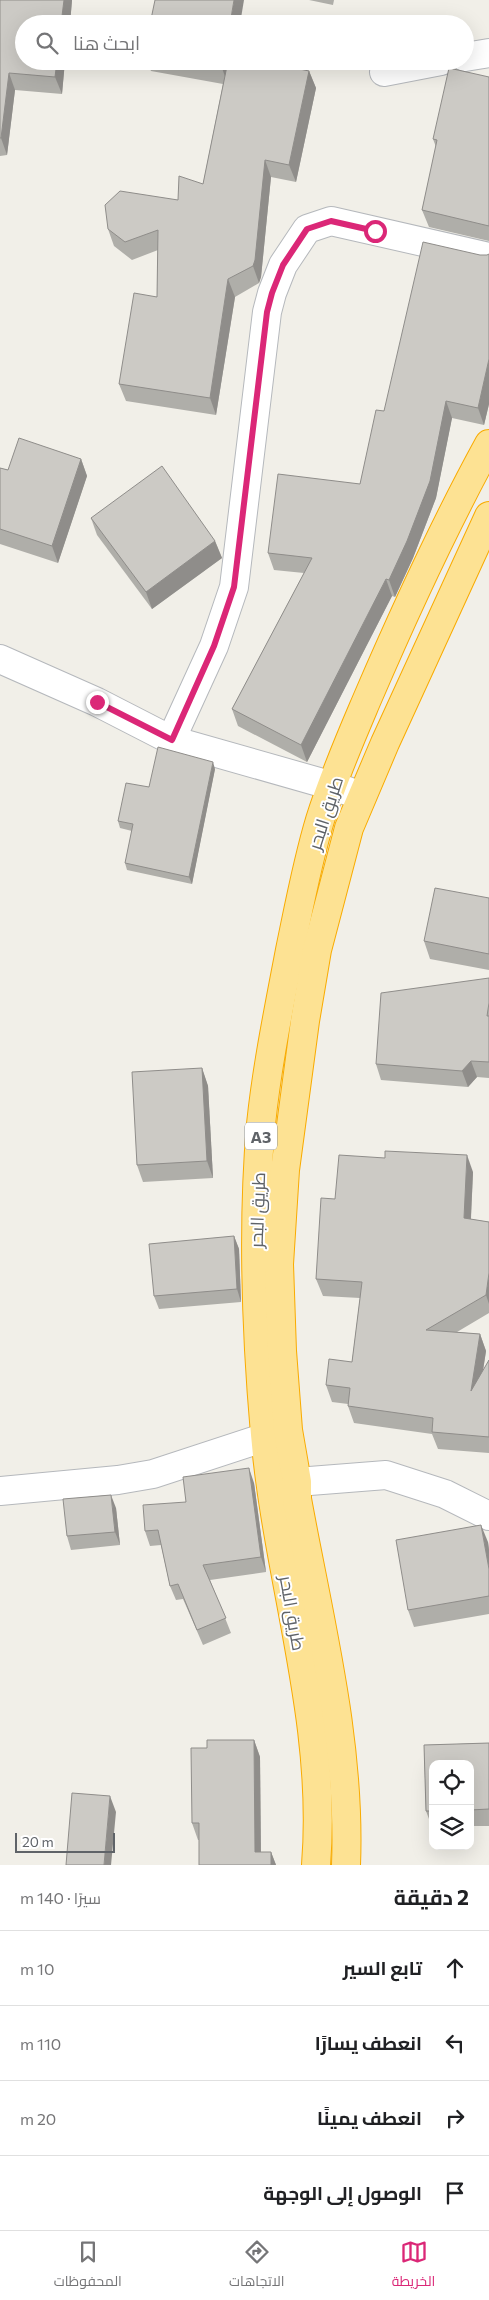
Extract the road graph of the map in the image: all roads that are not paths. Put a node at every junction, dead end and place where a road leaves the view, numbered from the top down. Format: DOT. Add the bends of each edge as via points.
graph roads {
  1 [pos="489,53"];
  2 [pos="474,56"];
  3 [pos="394,70"];
  4 [pos="384,72"];
  5 [pos="489,257"];
  6 [pos="489,444"];
  7 [pos="489,516"];
  8 [pos="0,659"];
  9 [pos="172,740"];
  10 [pos="333,786"];
  11 [pos="362,796"];
  12 [pos="277,1434"];
  13 [pos="284,1484"];
  14 [pos="0,1491"];
  15 [pos="489,1516"];
  16 [pos="316,1865"];
  17 [pos="346,1865"];
  1 -- 2 [label="street"];
  3 -- 4 [label="street"];
  5 -- 9 [label="street" via="331,221 307,229 283,265 267,312 234,587 214,646"];
  6 -- 10 [label="highway, طريق البحر / A3" via="397,630"];
  7 -- 11 [label="highway, طريق البحر / A3"];
  8 -- 9 [label="street"];
  9 -- 10 [label="street"];
  10 -- 11 [label="street"];
  10 -- 12 [label="highway, طريق البحر / A3" via="320,820 304,882 275,1030 261,1124 256,1261 260,1362"];
  11 -- 12 [label="highway, طريق البحر / A3" via="348,828 318,950 285,1170"];
  12 -- 13 [label="highway, طريق البحر / A3"];
  12 -- 14 [label="street" via="153,1474"];
  13 -- 15 [label="street" via="386,1475 445,1494"];
  13 -- 16 [label="highway, طريق البحر / A3" via="315,1746 319,1794"];
  13 -- 17 [label="highway, طريق البحر / A3" via="297,1499 340,1732"];
}
